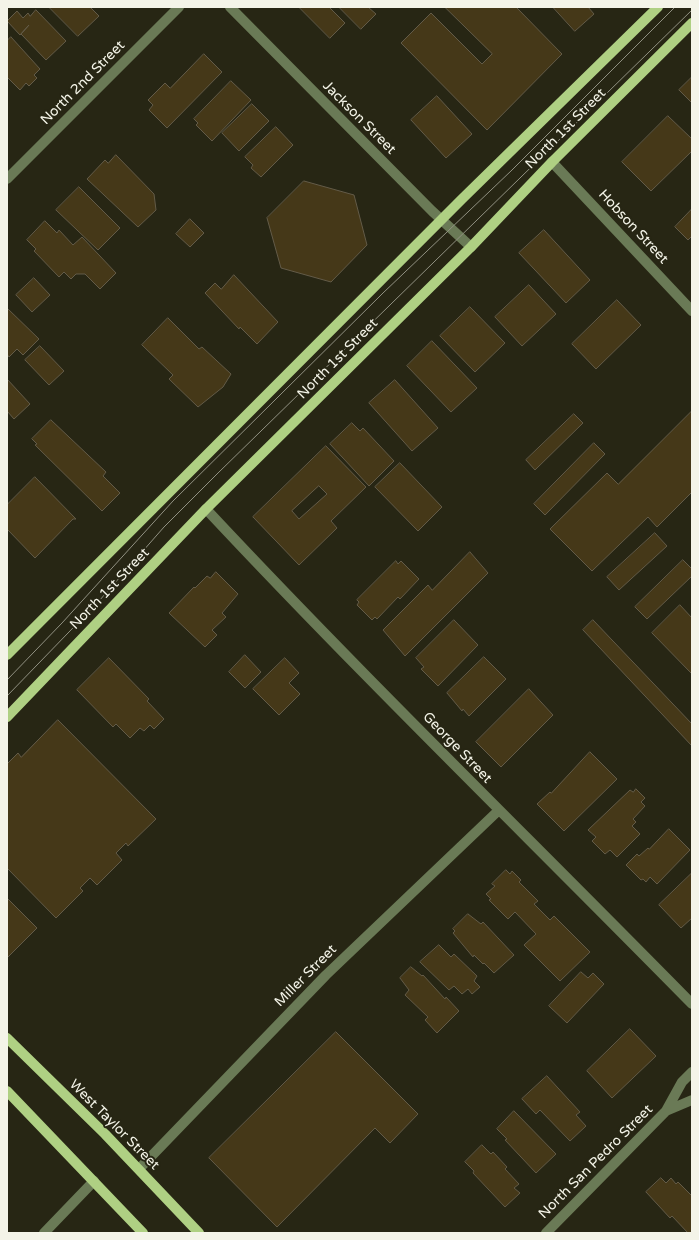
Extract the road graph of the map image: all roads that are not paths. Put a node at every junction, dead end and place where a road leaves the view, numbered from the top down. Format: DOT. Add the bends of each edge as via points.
graph roads {
  1 [pos="179,7"];
  2 [pos="230,7"];
  3 [pos="658,7"];
  4 [pos="692,23"];
  5 [pos="552,162"];
  6 [pos="7,179"];
  7 [pos="442,220"];
  8 [pos="471,247"];
  9 [pos="692,311"];
  10 [pos="206,509"];
  11 [pos="7,655"];
  12 [pos="7,717"];
  13 [pos="499,810"];
  14 [pos="692,1004"];
  15 [pos="7,1038"];
  16 [pos="692,1072"];
  17 [pos="7,1091"];
  18 [pos="692,1100"];
  19 [pos="666,1111"];
  20 [pos="139,1169"];
  21 [pos="94,1181"];
  22 [pos="44,1233"];
  23 [pos="143,1233"];
  24 [pos="199,1233"];
  25 [pos="546,1233"];
  1 -- 6 [label="street, North 2nd Street"];
  2 -- 7 [label="street, Jackson Street"];
  3 -- 7 [label="main road, North 1st Street"];
  4 -- 5 [label="main road, North 1st Street"];
  5 -- 8 [label="main road, North 1st Street"];
  5 -- 9 [label="street, Hobson Street"];
  7 -- 8 [label="street, Jackson Street"];
  7 -- 11 [label="main road, North 1st Street"];
  8 -- 10 [label="main road, North 1st Street"];
  10 -- 12 [label="main road, North 1st Street"];
  10 -- 13 [label="street, George Street"];
  13 -- 14 [label="street, George Street"];
  13 -- 20 [label="street, Miller Street" via="326,975"];
  15 -- 20 [label="main road, West Taylor Street"];
  16 -- 19 [label="street, North San Pedro Street" via="682,1082"];
  17 -- 21 [label="main road"];
  18 -- 19 [label="street, North San Pedro Street"];
  19 -- 25 [label="street, North San Pedro Street"];
  20 -- 24 [label="main road, West Taylor Street"];
  21 -- 22 [label="street"];
  21 -- 23 [label="main road"];
}
